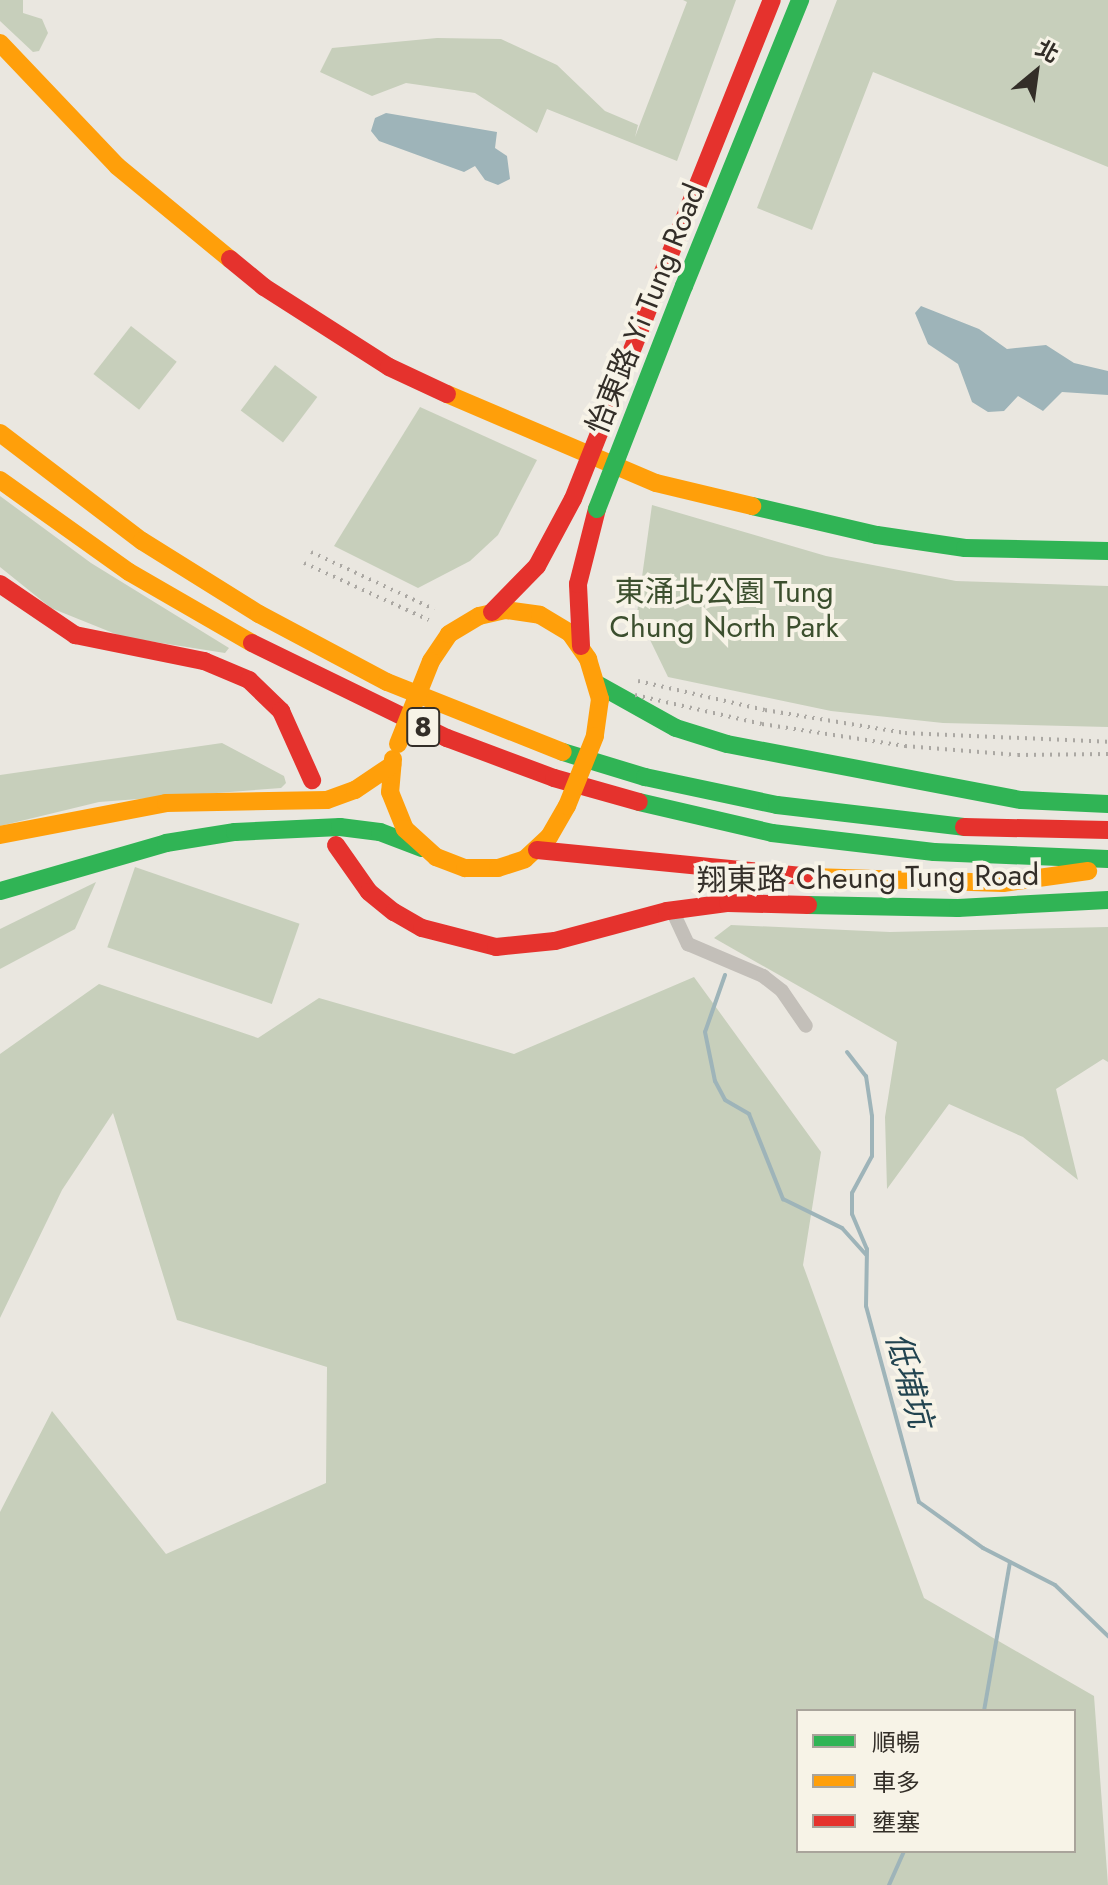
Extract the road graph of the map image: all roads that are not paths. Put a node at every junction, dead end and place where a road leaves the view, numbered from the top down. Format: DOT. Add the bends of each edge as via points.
graph roads {
  1 [pos="772,0"];
  2 [pos="800,0"];
  3 [pos="0,43"];
  4 [pos="0,433"];
  5 [pos="0,480"];
  6 [pos="1108,551"];
  7 [pos="0,584"];
  8 [pos="492,612"];
  9 [pos="581,646"];
  10 [pos="597,684"];
  11 [pos="392,765"];
  12 [pos="312,780"];
  13 [pos="1108,804"];
  14 [pos="1108,830"];
  15 [pos="0,835"];
  16 [pos="336,845"];
  17 [pos="422,848"];
  18 [pos="537,850"];
  19 [pos="1108,859"];
  20 [pos="1108,868"];
  21 [pos="0,891"];
  22 [pos="1108,900"];
  23 [pos="672,910"];
  24 [pos="806,1026"];
  1 -- 8 [label="main road, 怡東路 Yi Tung Road, bridge" via="573,499 537,566"];
  2 -- 9 [label="main road, 怡東路 Yi Tung Road, bridge" via="597,509 577,592"];
  3 -- 6 [label="main road" via="117,166 264,287 389,367 520,428 656,483 877,535 965,548"];
  4 -- 14 [label="main road, 8" via="142,541 259,614 387,682 523,739 645,777 777,805 932,825"];
  5 -- 19 [label="main road, 8" via="129,572 262,650 367,703 541,773 667,811 772,833 934,852"];
  7 -- 12 [label="main road" via="75,635 204,661 249,680 281,711"];
  8 -- 9 [label="main road" via="540,615"];
  8 -- 11 [label="main road, bridge" via="449,634 431,661"];
  9 -- 10 [label="main road"];
  10 -- 13 [label="main road" via="676,728 727,744 1021,800"];
  10 -- 18 [label="main road, bridge" via="595,736 567,806"];
  11 -- 15 [label="main road" via="355,790 327,800 166,803"];
  11 -- 17 [label="main road" via="393,805"];
  16 -- 23 [label="main road, 翔東路 Cheung Tung Road" via="369,892 394,912 422,928 469,943 555,941"];
  17 -- 18 [label="main road" via="450,864 481,870 514,865"];
  17 -- 21 [label="main road" via="380,832 340,827 235,832 166,843"];
  18 -- 20 [label="main road" via="909,883 1003,883"];
  22 -- 23 [label="main road, 翔東路 Cheung Tung Road" via="958,908 760,902"];
  23 -- 24 [label="street" via="688,944 763,976 782,991"];
}
